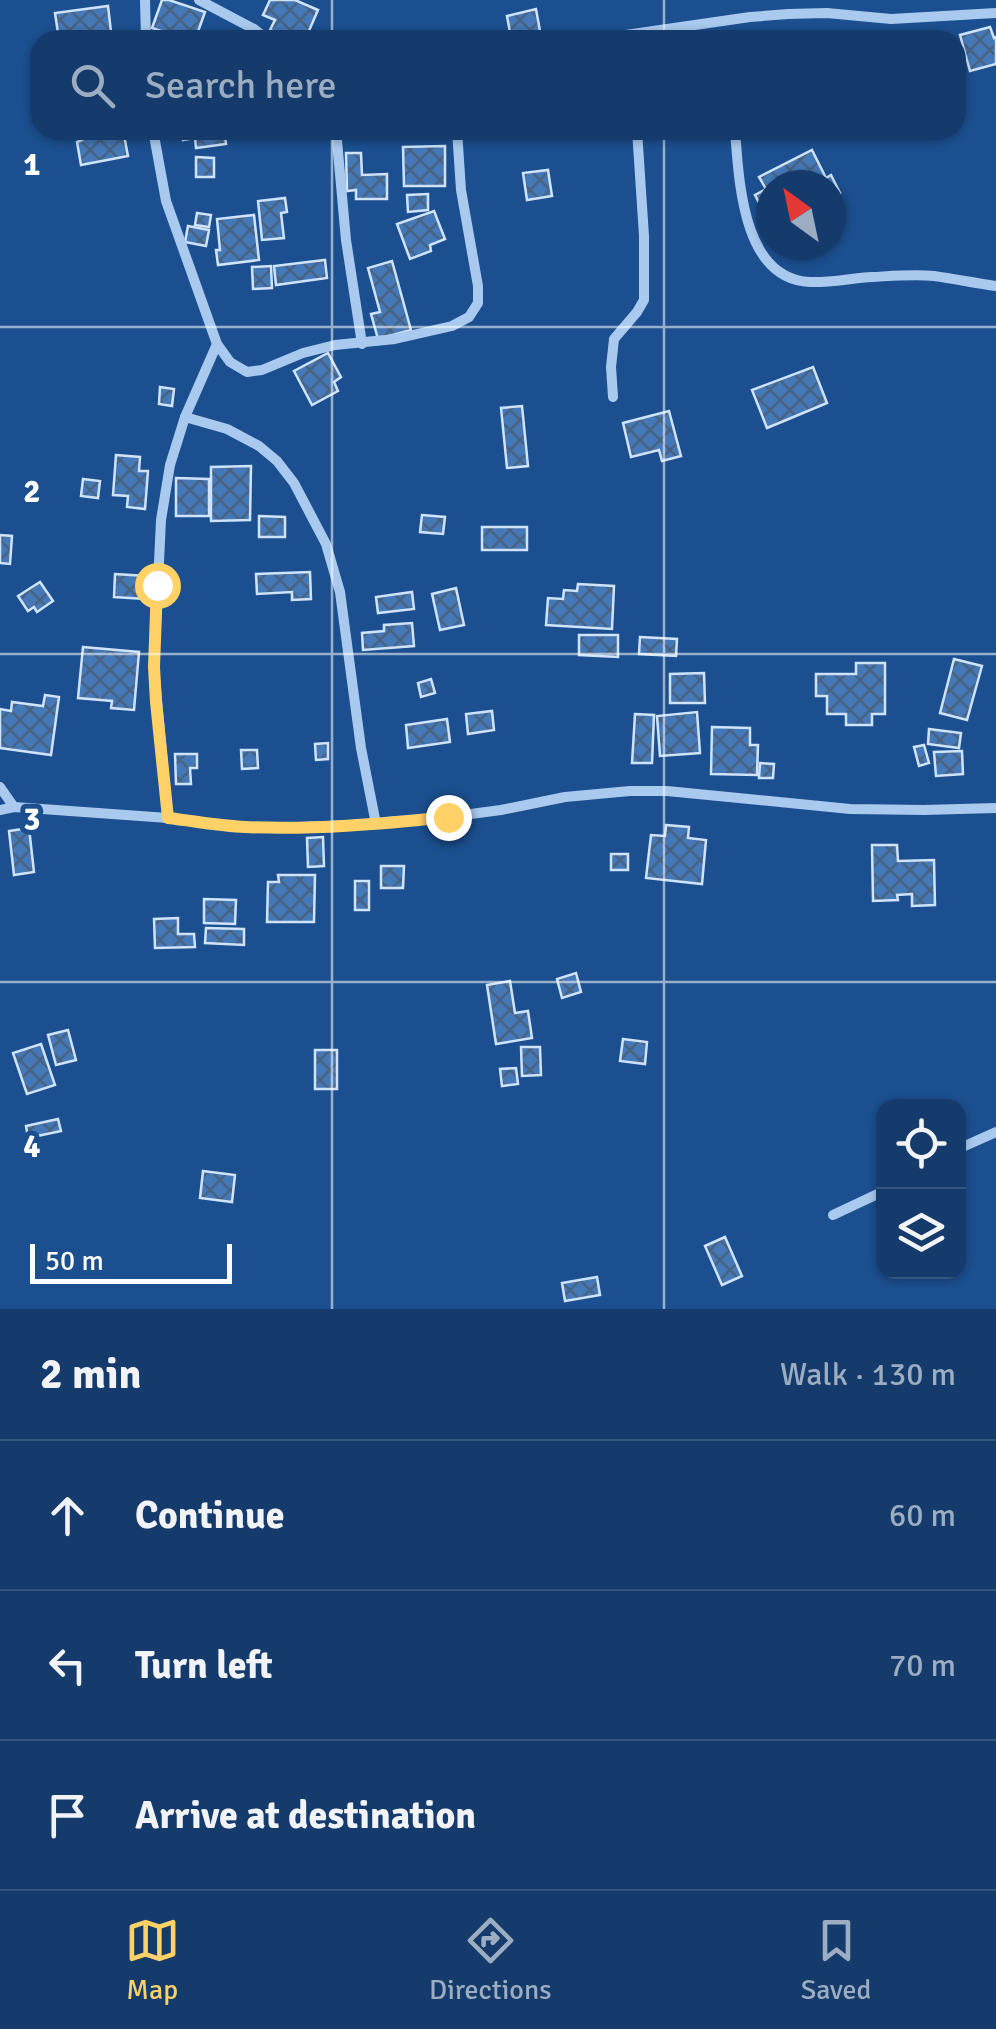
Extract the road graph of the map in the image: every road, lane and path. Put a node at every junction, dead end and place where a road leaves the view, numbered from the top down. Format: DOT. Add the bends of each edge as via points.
graph roads {
  1 [pos="145,0"];
  2 [pos="199,0"];
  3 [pos="996,13"];
  4 [pos="146,30"];
  5 [pos="252,30"];
  6 [pos="675,30"];
  7 [pos="155,140"];
  8 [pos="337,140"];
  9 [pos="457,140"];
  10 [pos="638,140"];
  11 [pos="736,140"];
  12 [pos="996,286"];
  13 [pos="216,344"];
  14 [pos="362,344"];
  15 [pos="613,398"];
  16 [pos="185,416"];
  17 [pos="0,787"];
  18 [pos="14,807"];
  19 [pos="996,808"];
  20 [pos="0,810"];
  21 [pos="168,818"];
  22 [pos="376,824"];
  23 [pos="996,1132"];
  24 [pos="966,1146"];
  25 [pos="876,1194"];
  26 [pos="833,1215"];
  1 -- 4 [label="street"];
  2 -- 5 [label="street"];
  3 -- 6 [label="street" via="788,14"];
  7 -- 13 [label="street" via="166,201"];
  8 -- 14 [label="street"];
  9 -- 14 [label="street" via="478,303 452,326"];
  10 -- 15 [label="street" via="644,300 614,339"];
  11 -- 12 [label="street" via="754,242 790,278 932,276"];
  13 -- 14 [label="street" via="247,372 335,345"];
  13 -- 16 [label="street"];
  16 -- 21 [label="street" via="160,520 155,632"];
  16 -- 22 [label="street" via="227,429 277,460 326,544 340,592"];
  17 -- 18 [label="street"];
  18 -- 20 [label="street"];
  18 -- 21 [label="street"];
  19 -- 22 [label="street" via="850,809 630,791"];
  21 -- 22 [label="street" via="243,827"];
  23 -- 24 [label="street"];
  25 -- 26 [label="street"];
}
